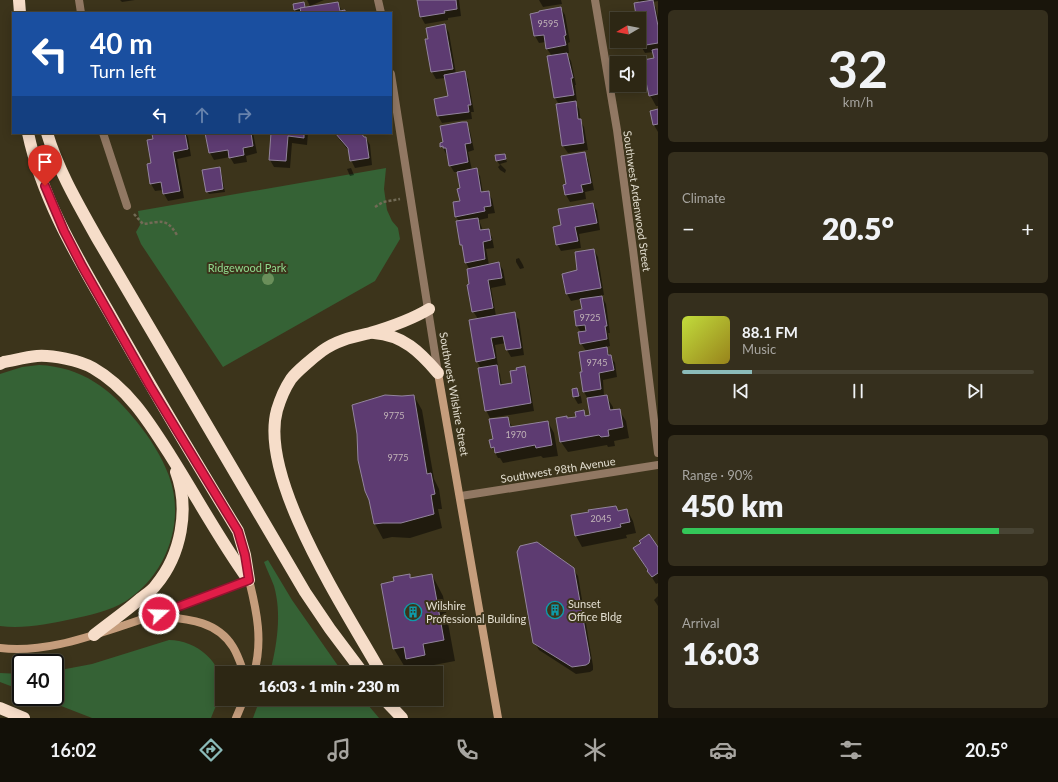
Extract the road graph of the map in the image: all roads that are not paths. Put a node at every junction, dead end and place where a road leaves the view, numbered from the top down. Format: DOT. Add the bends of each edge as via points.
graph roads {
  1 [pos="19,0"];
  2 [pos="79,0"];
  3 [pos="378,0"];
  4 [pos="595,0"];
  5 [pos="20,12"];
  6 [pos="81,12"];
  7 [pos="380,12"];
  8 [pos="392,80"];
  9 [pos="28,134"];
  10 [pos="47,134"];
  11 [pos="102,134"];
  12 [pos="127,206"];
  13 [pos="429,309"];
  14 [pos="371,332"];
  15 [pos="0,364"];
  16 [pos="438,373"];
  17 [pos="658,453"];
  18 [pos="170,456"];
  19 [pos="658,465"];
  20 [pos="461,496"];
  21 [pos="249,580"];
  22 [pos="152,616"];
  23 [pos="94,635"];
  24 [pos="0,648"];
  25 [pos="241,666"];
  26 [pos="255,666"];
  27 [pos="358,666"];
  28 [pos="377,666"];
  29 [pos="241,706"];
  30 [pos="391,706"];
  31 [pos="0,708"];
  32 [pos="24,718"];
  33 [pos="236,718"];
  34 [pos="402,718"];
  35 [pos="498,718"];
  1 -- 5 [label="highway"];
  2 -- 6 [label="street"];
  3 -- 7 [label="street"];
  4 -- 17 [label="street, Southwest Ardenwood Street" via="617,130"];
  8 -- 13 [label="street, Southwest Wilshire Street"];
  9 -- 21 [label="highway" via="41,177 71,245 150,386 238,531"];
  10 -- 27 [label="highway" via="66,181 101,245 305,592"];
  11 -- 12 [label="street"];
  13 -- 14 [label="highway" via="414,318"];
  13 -- 16 [label="street, Southwest Wilshire Street"];
  14 -- 16 [label="highway" via="400,339 425,358"];
  14 -- 28 [label="highway" via="335,342 291,379 277,410 275,442 279,470 288,498 334,593"];
  15 -- 18 [label="highway" via="38,356 67,359 92,367 131,398"];
  16 -- 20 [label="street, Southwest Wilshire Street"];
  18 -- 21 [label="highway" via="230,554"];
  18 -- 23 [label="highway" via="180,481 183,502 182,528 172,559 156,586"];
  19 -- 20 [label="street, Southwest 98th Avenue"];
  20 -- 35 [label="street, Southwest Wilshire Street"];
  21 -- 22 [label="street"];
  21 -- 26 [label="street" via="259,633"];
  22 -- 23 [label="street"];
  22 -- 25 [label="street" via="188,620 214,628 228,639"];
  23 -- 24 [label="street" via="50,647"];
  29 -- 33 [label="street"];
  30 -- 34 [label="highway"];
  31 -- 32 [label="highway"];
}
